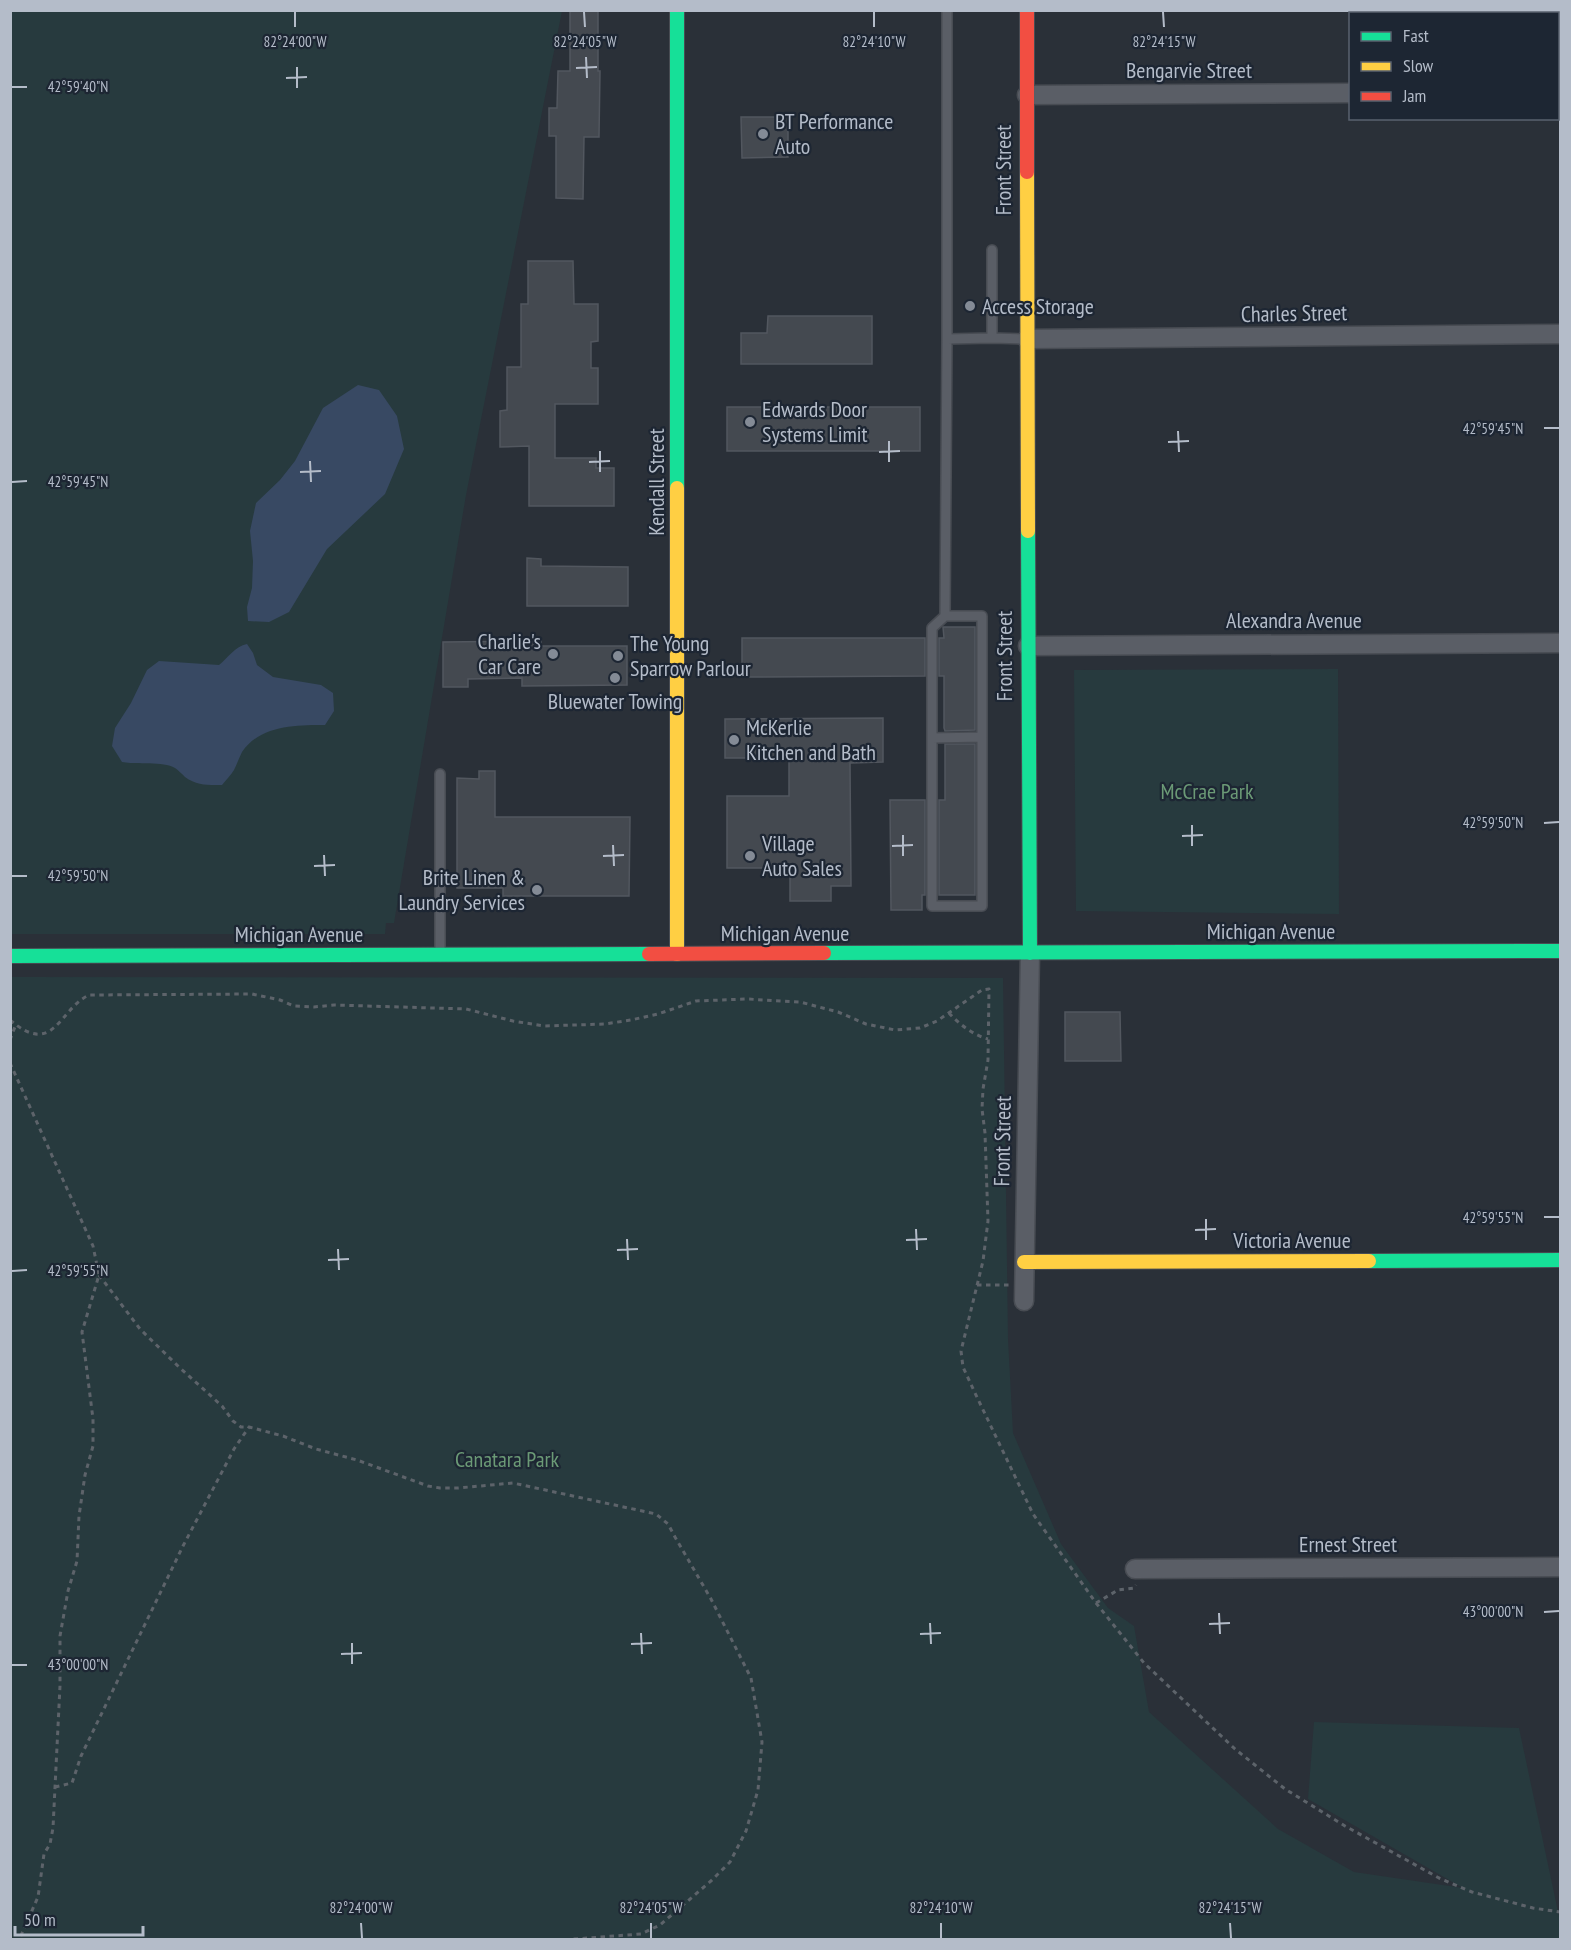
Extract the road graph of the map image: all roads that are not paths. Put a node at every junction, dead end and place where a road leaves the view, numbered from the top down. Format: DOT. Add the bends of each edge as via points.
graph roads {
  1 [pos="677,10"];
  2 [pos="947,10"];
  3 [pos="1027,10"];
  4 [pos="1349,93"];
  5 [pos="1028,95"];
  6 [pos="992,250"];
  7 [pos="1560,334"];
  8 [pos="992,338"];
  9 [pos="947,339"];
  10 [pos="1028,339"];
  11 [pos="945,616"];
  12 [pos="1560,643"];
  13 [pos="1028,646"];
  14 [pos="982,737"];
  15 [pos="932,738"];
  16 [pos="440,774"];
  17 [pos="1560,951"];
  18 [pos="1030,953"];
  19 [pos="677,954"];
  20 [pos="440,955"];
  21 [pos="10,956"];
  22 [pos="1560,1260"];
  23 [pos="1024,1262"];
  24 [pos="1024,1301"];
  25 [pos="1560,1567"];
  26 [pos="1135,1569"];
  1 -- 19 [label="street, Kendall Street"];
  2 -- 9 [label="lane"];
  3 -- 5 [label="street, Front Street"];
  4 -- 5 [label="street, Bengarvie Street"];
  5 -- 10 [label="street, Front Street"];
  6 -- 8 [label="lane"];
  7 -- 10 [label="street, Charles Street"];
  8 -- 9 [label="lane"];
  8 -- 10 [label="lane"];
  9 -- 11 [label="lane"];
  10 -- 13 [label="street, Front Street"];
  11 -- 14 [label="lane" via="982,616"];
  11 -- 15 [label="lane" via="932,628"];
  12 -- 13 [label="street, Alexandra Avenue"];
  13 -- 18 [label="street, Front Street"];
  14 -- 15 [label="lane"];
  14 -- 15 [label="lane" via="982,906 932,906"];
  16 -- 20 [label="lane"];
  17 -- 18 [label="street, Michigan Avenue"];
  18 -- 19 [label="street, Michigan Avenue"];
  18 -- 23 [label="street, Front Street"];
  19 -- 20 [label="street, Michigan Avenue"];
  20 -- 21 [label="street, Michigan Avenue"];
  22 -- 23 [label="street, Victoria Avenue"];
  23 -- 24 [label="street, Front Street"];
  25 -- 26 [label="street, Ernest Street"];
}
